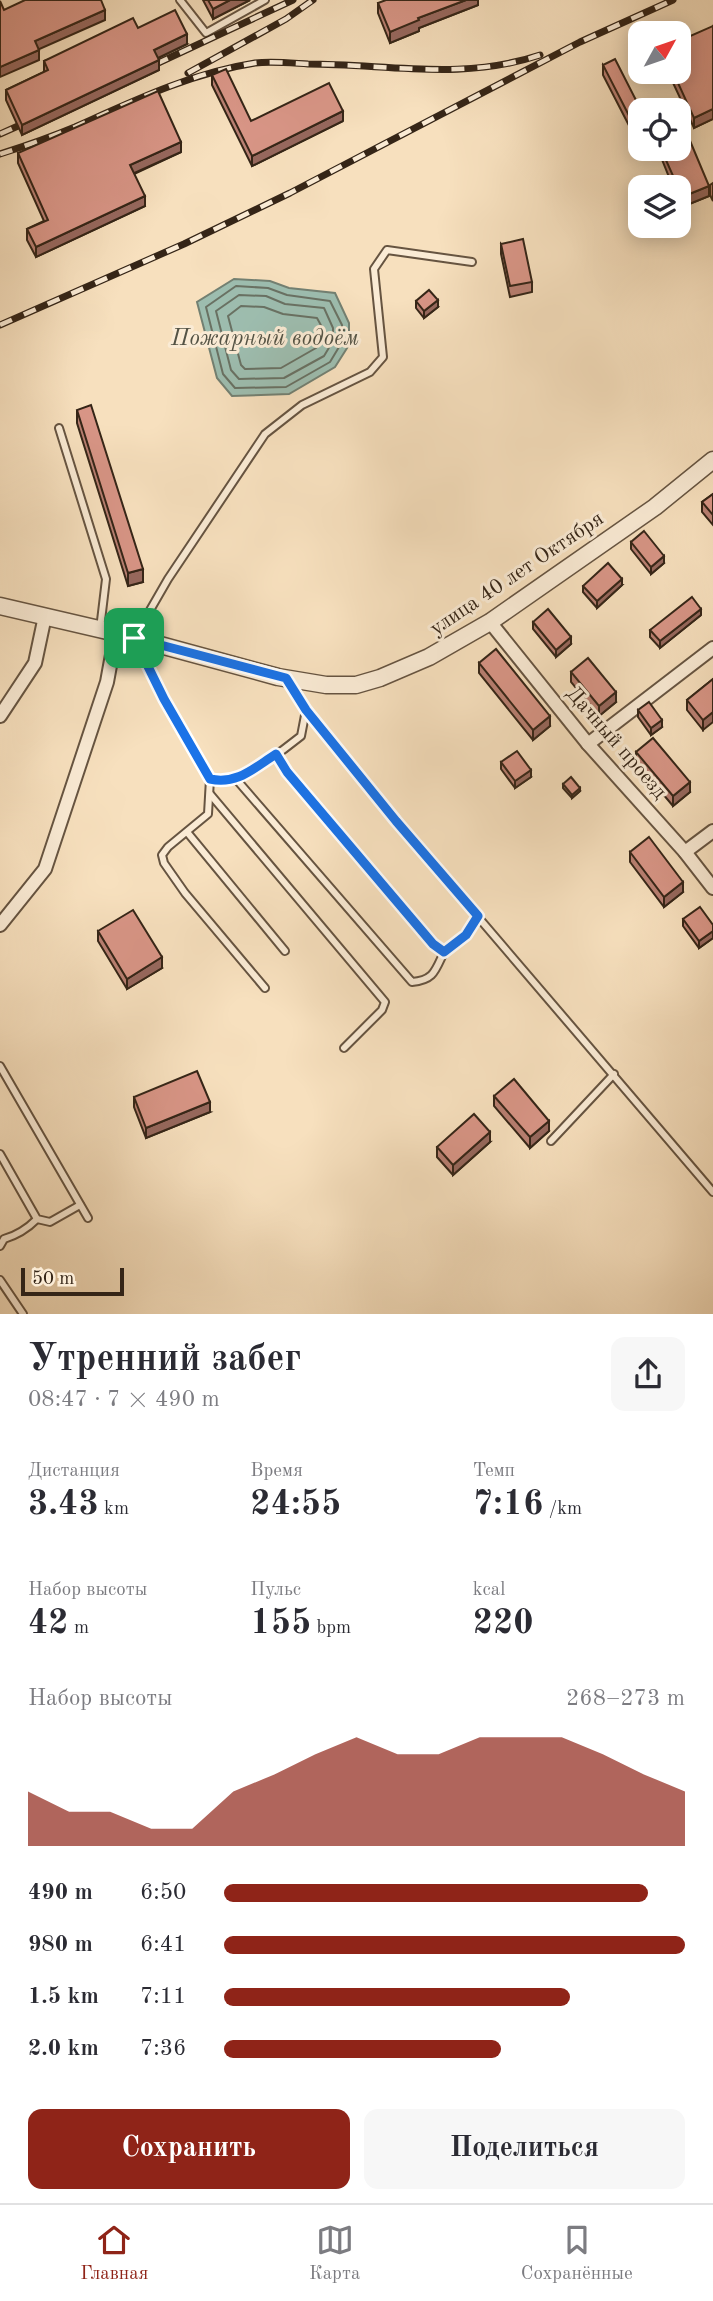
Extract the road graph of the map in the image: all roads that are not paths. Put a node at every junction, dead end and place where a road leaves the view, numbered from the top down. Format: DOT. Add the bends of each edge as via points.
graph roads {
  1 [pos="180,0"];
  2 [pos="265,0"];
  3 [pos="472,262"];
  4 [pos="59,428"];
  5 [pos="713,460"];
  6 [pos="0,606"];
  7 [pos="45,617"];
  8 [pos="490,622"];
  9 [pos="108,631"];
  10 [pos="134,638"];
  11 [pos="713,648"];
  12 [pos="286,678"];
  13 [pos="306,710"];
  14 [pos="0,716"];
  15 [pos="588,744"];
  16 [pos="276,754"];
  17 [pos="210,779"];
  18 [pos="236,779"];
  19 [pos="210,794"];
  20 [pos="713,831"];
  21 [pos="187,832"];
  22 [pos="685,852"];
  23 [pos="713,888"];
  24 [pos="478,916"];
  25 [pos="0,925"];
  26 [pos="285,951"];
  27 [pos="444,952"];
  28 [pos="265,988"];
  29 [pos="344,1048"];
  30 [pos="0,1066"];
  31 [pos="614,1074"];
  32 [pos="551,1141"];
  33 [pos="0,1154"];
  34 [pos="713,1192"];
  35 [pos="80,1205"];
  36 [pos="88,1218"];
  37 [pos="37,1219"];
  38 [pos="1,1239"];
  39 [pos="0,1280"];
  40 [pos="23,1314"];
  1 -- 2 [label="lane" via="206,33"];
  3 -- 10 [label="lane" via="387,250 374,269 383,356 370,372 302,405 265,434 167,579"];
  4 -- 9 [label="lane" via="106,579"];
  5 -- 8 [label="street, улица 40 лет Октября" via="655,507"];
  6 -- 7 [label="street, улица 40 лет Октября"];
  7 -- 9 [label="street, улица 40 лет Октября"];
  7 -- 14 [label="street" via="35,663"];
  8 -- 12 [label="street, улица 40 лет Октября" via="429,657 356,685"];
  8 -- 15 [label="street, Дачный проезд"];
  9 -- 10 [label="street, улица 40 лет Октября"];
  9 -- 25 [label="street" via="107,682 45,869"];
  10 -- 12 [label="street, улица 40 лет Октября"];
  10 -- 17 [label="lane"];
  11 -- 15 [label="street"];
  12 -- 13 [label="lane"];
  13 -- 16 [label="lane" via="301,736"];
  13 -- 24 [label="lane"];
  15 -- 22 [label="street, Дачный проезд"];
  16 -- 18 [label="lane"];
  16 -- 27 [label="lane" via="381,884"];
  17 -- 18 [label="lane"];
  17 -- 19 [label="lane"];
  18 -- 27 [label="lane" via="412,982 425,981 433,974"];
  19 -- 21 [label="lane" via="208,814"];
  19 -- 29 [label="lane" via="385,1002 374,1020"];
  20 -- 22 [label="street"];
  21 -- 26 [label="lane"];
  21 -- 28 [label="lane" via="162,855 164,863"];
  22 -- 23 [label="street, Дачный проезд"];
  24 -- 27 [label="lane" via="466,935"];
  24 -- 31 [label="lane"];
  30 -- 35 [label="lane"];
  31 -- 32 [label="lane"];
  31 -- 34 [label="lane"];
  33 -- 37 [label="lane"];
  35 -- 36 [label="lane"];
  35 -- 37 [label="lane" via="50,1222"];
  37 -- 38 [label="lane" via="22,1232"];
  39 -- 40 [label="lane"];
}
